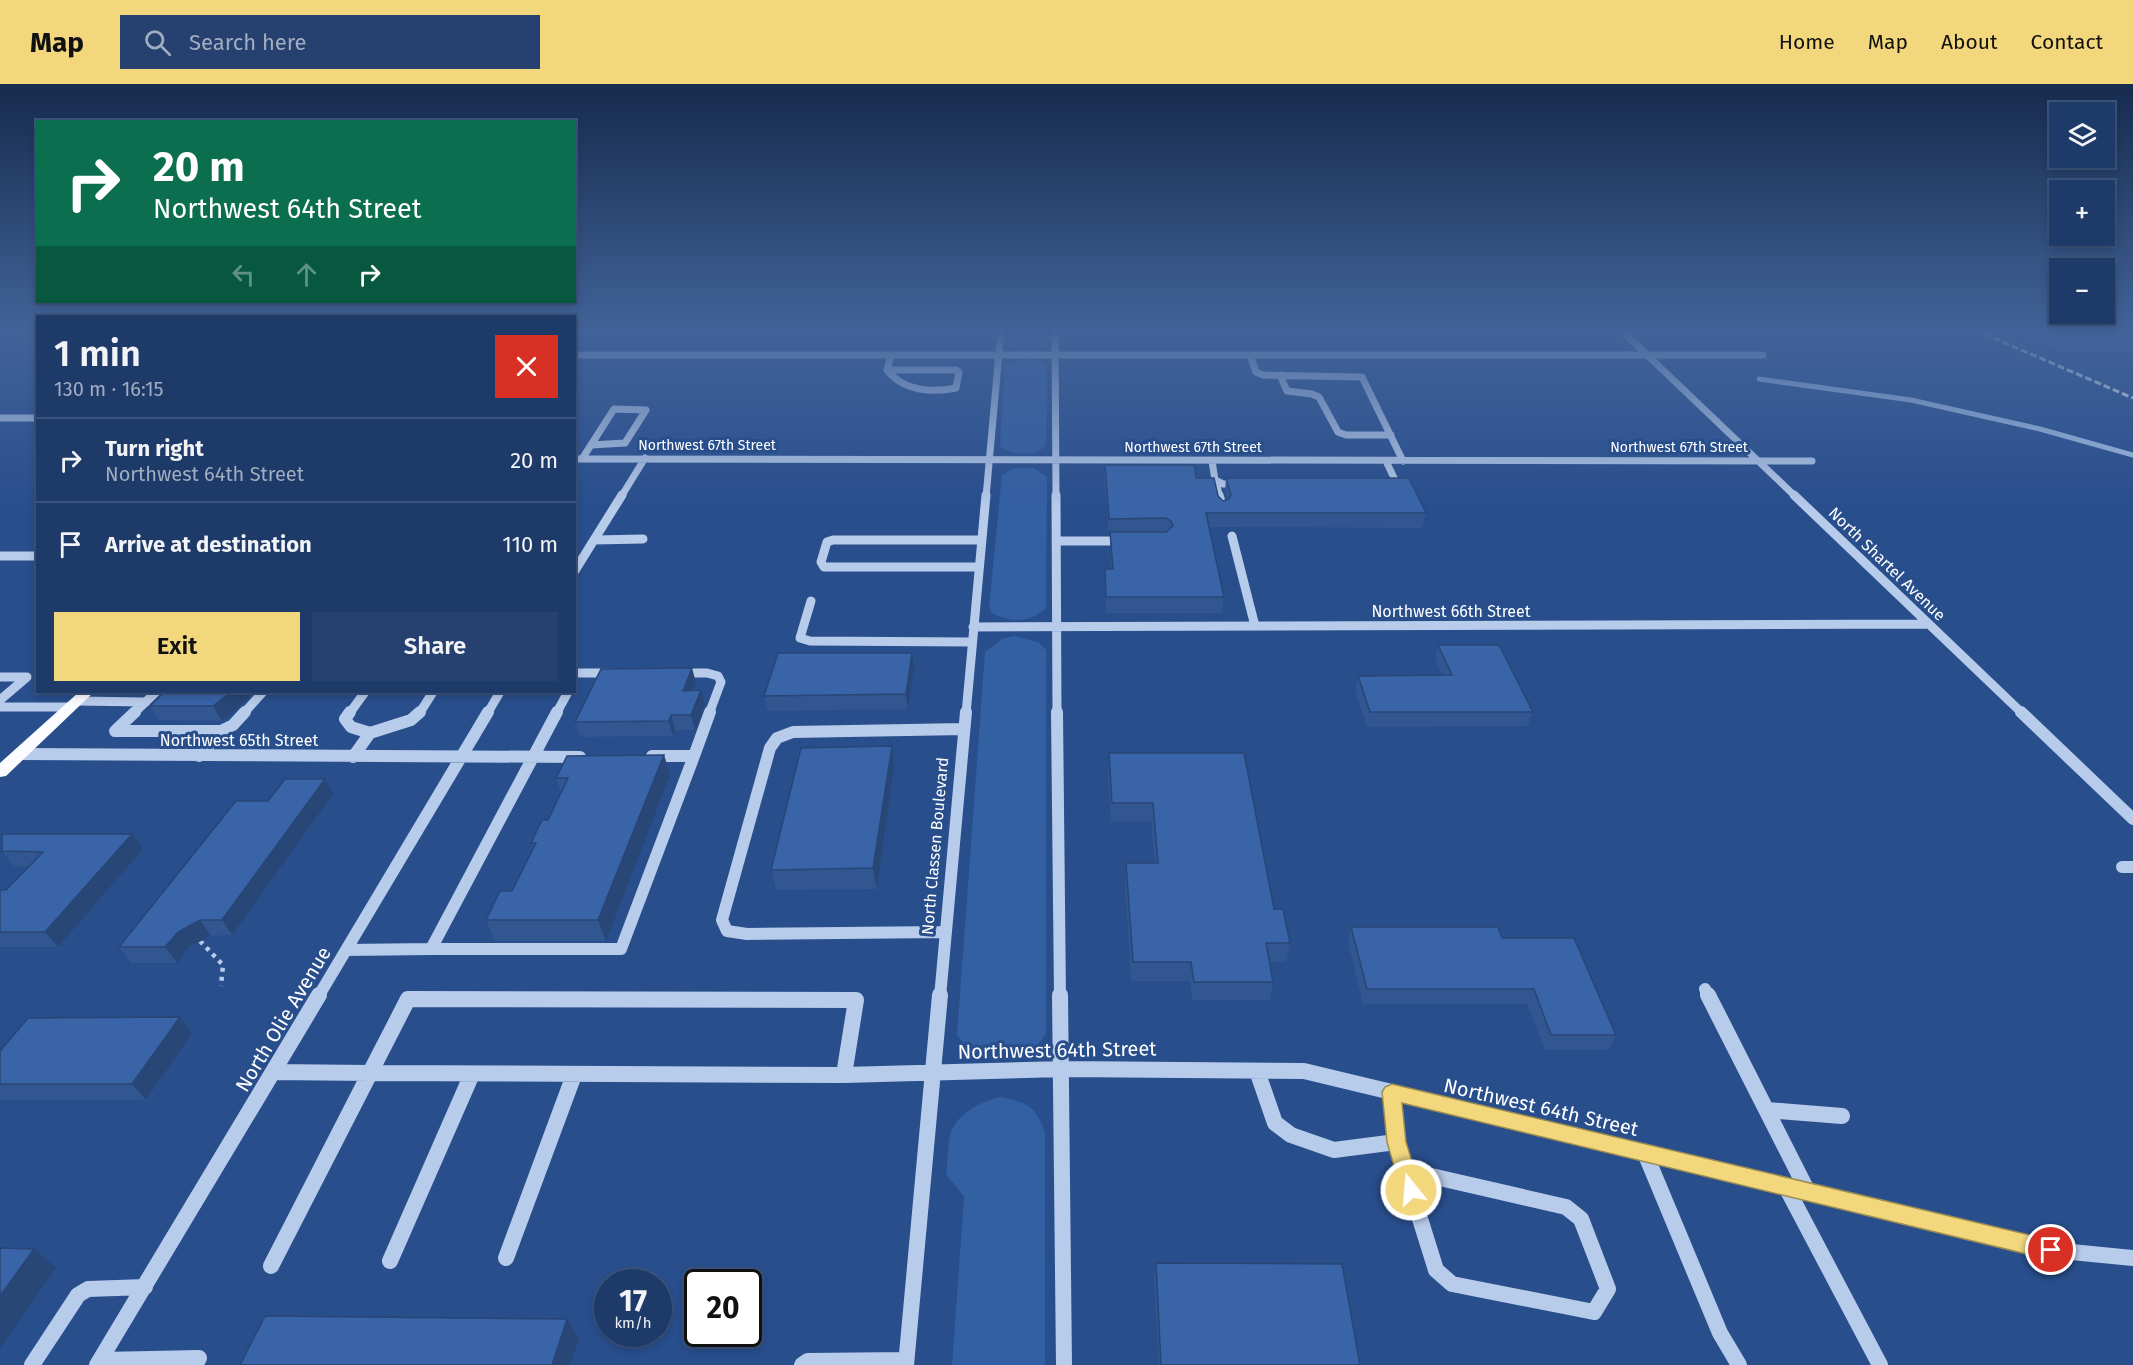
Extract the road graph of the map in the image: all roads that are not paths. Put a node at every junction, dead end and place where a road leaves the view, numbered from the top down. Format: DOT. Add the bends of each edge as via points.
graph roads {
  1 [pos="994,390"];
  2 [pos="1055,390"];
  3 [pos="1286,390"];
  4 [pos="1368,390"];
  5 [pos="1683,390"];
  6 [pos="0,418"];
  7 [pos="36,418"];
  8 [pos="1391,435"];
  9 [pos="591,445"];
  10 [pos="645,458"];
  11 [pos="578,459"];
  12 [pos="987,460"];
  13 [pos="1056,461"];
  14 [pos="1212,461"];
  15 [pos="1386,461"];
  16 [pos="1403,461"];
  17 [pos="1757,461"];
  18 [pos="1812,461"];
  19 [pos="1215,480"];
  20 [pos="1247,484"];
  21 [pos="1377,484"];
  22 [pos="1223,509"];
  23 [pos="1232,536"];
  24 [pos="643,539"];
  25 [pos="980,540"];
  26 [pos="1132,540"];
  27 [pos="1056,541"];
  28 [pos="592,544"];
  29 [pos="576,548"];
  30 [pos="0,556"];
  31 [pos="36,556"];
  32 [pos="978,567"];
  33 [pos="576,569"];
  34 [pos="811,601"];
  35 [pos="1929,624"];
  36 [pos="1255,626"];
  37 [pos="972,627"];
  38 [pos="1056,628"];
  39 [pos="971,642"];
  40 [pos="625,673"];
  41 [pos="672,673"];
  42 [pos="576,675"];
  43 [pos="0,676"];
  44 [pos="155,693"];
  45 [pos="262,693"];
  46 [pos="364,693"];
  47 [pos="432,693"];
  48 [pos="499,693"];
  49 [pos="567,693"];
  50 [pos="0,700"];
  51 [pos="78,700"];
  52 [pos="146,702"];
  53 [pos="0,707"];
  54 [pos="964,729"];
  55 [pos="222,732"];
  56 [pos="370,733"];
  57 [pos="19,754"];
  58 [pos="200,756"];
  59 [pos="636,756"];
  60 [pos="694,756"];
  61 [pos="353,757"];
  62 [pos="533,757"];
  63 [pos="590,757"];
  64 [pos="459,758"];
  65 [pos="0,772"];
  66 [pos="2133,819"];
  67 [pos="945,932"];
  68 [pos="346,950"];
  69 [pos="431,950"];
  70 [pos="1706,989"];
  71 [pos="1063,1069"];
  72 [pos="1257,1071"];
  73 [pos="273,1072"];
  74 [pos="369,1073"];
  75 [pos="932,1073"];
  76 [pos="472,1074"];
  77 [pos="574,1075"];
  78 [pos="844,1075"];
  79 [pos="1392,1092"];
  80 [pos="1767,1110"];
  81 [pos="1842,1116"];
  82 [pos="1396,1142"];
  83 [pos="1645,1153"];
  84 [pos="1405,1170"];
  85 [pos="1786,1186"];
  86 [pos="1808,1192"];
  87 [pos="506,1258"];
  88 [pos="2133,1258"];
  89 [pos="390,1261"];
  90 [pos="271,1266"];
  91 [pos="145,1287"];
  92 [pos="906,1362"];
  93 [pos="98,1363"];
  94 [pos="806,1364"];
  95 [pos="32,1365"];
  96 [pos="195,1365"];
  97 [pos="1064,1365"];
  98 [pos="1739,1365"];
  99 [pos="1880,1365"];
  1 -- 12 [label="street, North Classen Boulevard"];
  2 -- 13 [label="street"];
  3 -- 8 [label="street" via="1320,398 1338,432"];
  4 -- 8 [label="street"];
  5 -- 17 [label="street, North Shartel Avenue"];
  6 -- 7 [label="street"];
  8 -- 16 [label="street"];
  9 -- 9 [label="street" via="614,409 646,410 625,443"];
  9 -- 11 [label="street"];
  10 -- 11 [label="street, Northwest 67th Street"];
  10 -- 12 [label="street, Northwest 67th Street"];
  10 -- 28 [label="street"];
  12 -- 13 [label="street, Northwest 67th Street"];
  12 -- 25 [label="street, North Classen Boulevard"];
  13 -- 14 [label="street, Northwest 67th Street"];
  13 -- 27 [label="street"];
  14 -- 15 [label="street, Northwest 67th Street"];
  14 -- 19 [label="street"];
  15 -- 16 [label="street, Northwest 67th Street"];
  15 -- 21 [label="street" via="1395,480"];
  16 -- 17 [label="street, Northwest 67th Street"];
  17 -- 18 [label="street, Northwest 67th Street"];
  17 -- 35 [label="street, North Shartel Avenue"];
  19 -- 20 [label="street"];
  19 -- 22 [label="street"];
  23 -- 36 [label="street"];
  24 -- 28 [label="street"];
  25 -- 32 [label="street, North Classen Boulevard"];
  25 -- 32 [label="street" via="833,540 827,542 821,562 824,567"];
  26 -- 27 [label="street"];
  27 -- 38 [label="street"];
  28 -- 29 [label="street"];
  28 -- 33 [label="street"];
  30 -- 31 [label="street"];
  32 -- 37 [label="street, North Classen Boulevard"];
  34 -- 39 [label="street" via="800,638 810,641"];
  35 -- 36 [label="street, Northwest 66th Street"];
  35 -- 66 [label="street, North Shartel Avenue"];
  36 -- 38 [label="street, Northwest 66th Street"];
  37 -- 38 [label="street, Northwest 66th Street"];
  37 -- 39 [label="street, North Classen Boulevard"];
  38 -- 71 [label="street"];
  39 -- 54 [label="street, North Classen Boulevard"];
  40 -- 42 [label="street"];
  41 -- 60 [label="street" via="707,673 718,676 721,682"];
  43 -- 50 [label="street" via="27,677"];
  44 -- 52 [label="street"];
  45 -- 55 [label="street"];
  46 -- 56 [label="street" via="345,719 351,727"];
  47 -- 56 [label="street" via="411,720"];
  48 -- 64 [label="street, North Olie Avenue"];
  49 -- 62 [label="street"];
  51 -- 52 [label="street"];
  51 -- 53 [label="street"];
  51 -- 57 [label="main road"];
  52 -- 55 [label="street" via="116,731"];
  54 -- 67 [label="street, North Classen Boulevard"];
  54 -- 67 [label="street" via="793,732 777,738 770,748 722,920 727,931 747,934"];
  55 -- 58 [label="street"];
  56 -- 61 [label="street"];
  57 -- 58 [label="street, Northwest 65th Street"];
  57 -- 65 [label="main road"];
  58 -- 61 [label="street, Northwest 65th Street"];
  59 -- 60 [label="street"];
  60 -- 69 [label="street" via="621,949"];
  61 -- 64 [label="street, Northwest 65th Street"];
  62 -- 63 [label="street, Northwest 65th Street"];
  62 -- 64 [label="street, Northwest 65th Street"];
  62 -- 69 [label="street"];
  64 -- 68 [label="street, North Olie Avenue"];
  67 -- 75 [label="street, North Classen Boulevard"];
  68 -- 69 [label="street"];
  68 -- 73 [label="street, North Olie Avenue"];
  70 -- 80 [label="street"];
  71 -- 72 [label="street, Northwest 64th Street"];
  71 -- 75 [label="street, Northwest 64th Street"];
  71 -- 97 [label="street"];
  72 -- 79 [label="street, Northwest 64th Street" via="1304,1071"];
  72 -- 82 [label="street" via="1275,1122 1291,1135 1334,1150"];
  73 -- 74 [label="street, Northwest 64th Street"];
  73 -- 91 [label="street, North Olie Avenue"];
  74 -- 76 [label="street, Northwest 64th Street"];
  74 -- 78 [label="street" via="408,999 856,1000"];
  74 -- 90 [label="street"];
  75 -- 78 [label="street, Northwest 64th Street"];
  75 -- 92 [label="street, North Classen Boulevard"];
  76 -- 77 [label="street, Northwest 64th Street"];
  76 -- 89 [label="street"];
  77 -- 78 [label="street, Northwest 64th Street"];
  77 -- 87 [label="street"];
  79 -- 82 [label="street"];
  79 -- 83 [label="street, Northwest 64th Street"];
  80 -- 81 [label="street"];
  80 -- 86 [label="street"];
  82 -- 84 [label="street"];
  83 -- 85 [label="street, Northwest 64th Street"];
  83 -- 98 [label="street" via="1720,1333"];
  84 -- 84 [label="street" via="1436,1270 1452,1284 1594,1312 1608,1289 1581,1219 1566,1207"];
  85 -- 86 [label="street, Northwest 64th Street"];
  85 -- 99 [label="street"];
  86 -- 88 [label="street, Northwest 64th Street" via="2051,1250"];
  91 -- 93 [label="street, North Olie Avenue"];
  91 -- 95 [label="street" via="88,1289 78,1295"];
  92 -- 94 [label="street"];
  93 -- 96 [label="street" via="199,1358"];
}
